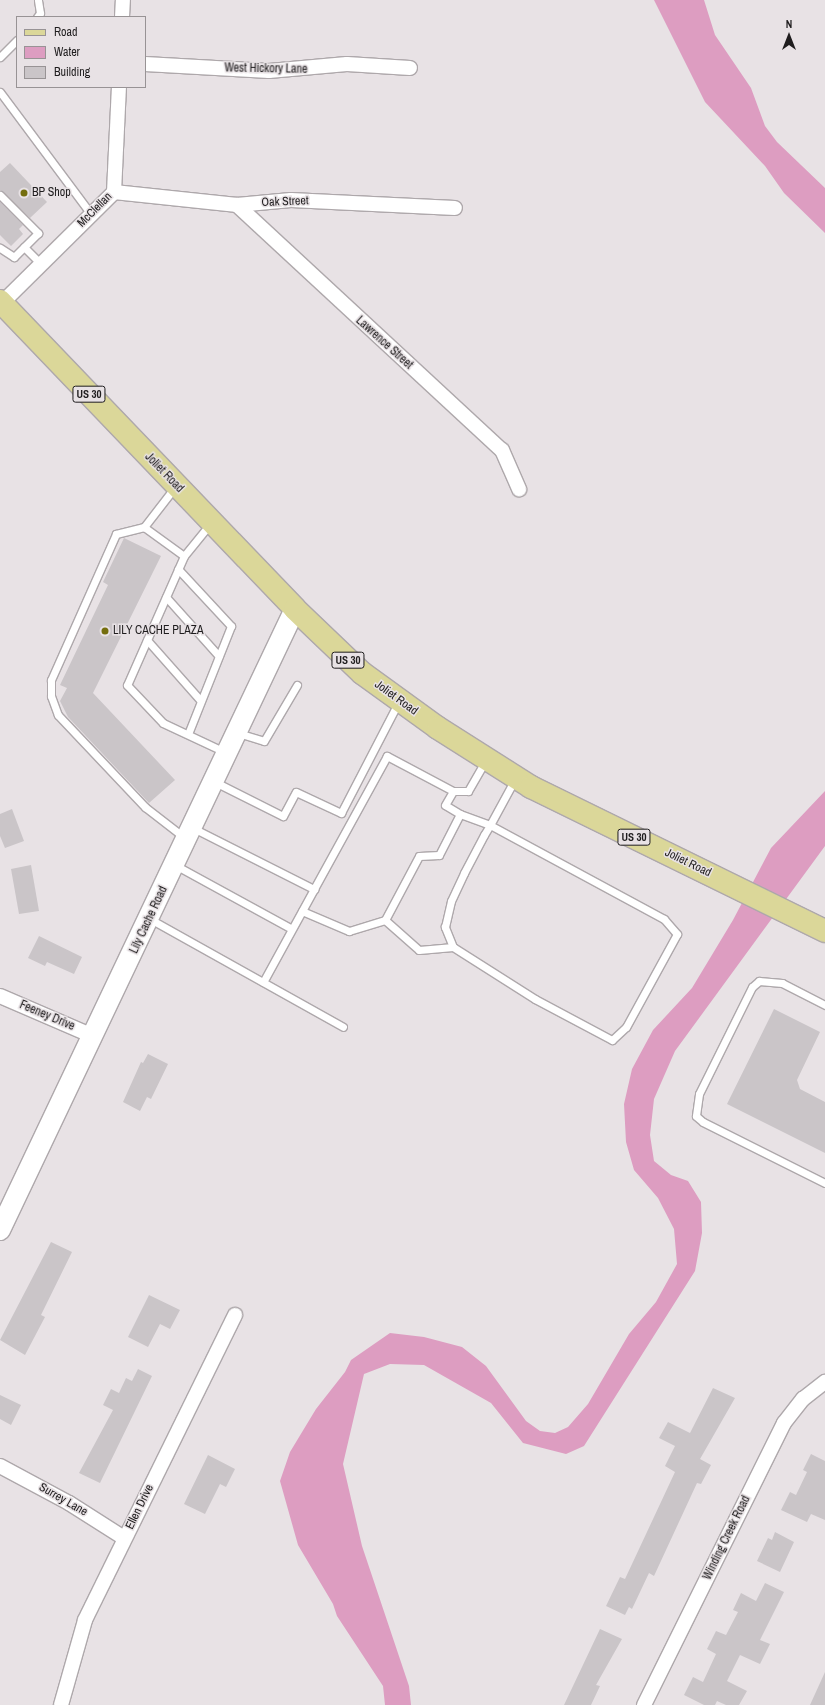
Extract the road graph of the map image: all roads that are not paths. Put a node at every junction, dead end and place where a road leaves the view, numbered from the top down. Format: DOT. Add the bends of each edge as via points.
graph roads {
  1 [pos="38,0"];
  2 [pos="123,0"];
  3 [pos="38,16"];
  4 [pos="122,16"];
  5 [pos="16,41"];
  6 [pos="0,57"];
  7 [pos="146,64"];
  8 [pos="410,68"];
  9 [pos="119,88"];
  10 [pos="0,92"];
  11 [pos="114,192"];
  12 [pos="0,195"];
  13 [pos="236,205"];
  14 [pos="455,208"];
  15 [pos="91,214"];
  16 [pos="24,247"];
  17 [pos="0,248"];
  18 [pos="41,264"];
  19 [pos="1,302"];
  20 [pos="176,485"];
  21 [pos="519,489"];
  22 [pos="212,522"];
  23 [pos="144,527"];
  24 [pos="184,556"];
  25 [pos="178,569"];
  26 [pos="166,597"];
  27 [pos="295,610"];
  28 [pos="147,640"];
  29 [pos="219,656"];
  30 [pos="297,685"];
  31 [pos="399,700"];
  32 [pos="201,701"];
  33 [pos="238,733"];
  34 [pos="188,734"];
  35 [pos="228,753"];
  36 [pos="487,759"];
  37 [pos="516,777"];
  38 [pos="214,782"];
  39 [pos="453,791"];
  40 [pos="460,814"];
  41 [pos="490,825"];
  42 [pos="190,834"];
  43 [pos="175,865"];
  44 [pos="314,889"];
  45 [pos="302,911"];
  46 [pos="149,918"];
  47 [pos="385,920"];
  48 [pos="817,927"];
  49 [pos="290,928"];
  50 [pos="453,947"];
  51 [pos="263,982"];
  52 [pos="0,996"];
  53 [pos="825,1005"];
  54 [pos="343,1027"];
  55 [pos="93,1036"];
  56 [pos="825,1183"];
  57 [pos="0,1228"];
  58 [pos="235,1315"];
  59 [pos="825,1382"];
  60 [pos="0,1466"];
  61 [pos="124,1538"];
  62 [pos="61,1705"];
  63 [pos="644,1705"];
  1 -- 3 [label="lane" via="40,13"];
  2 -- 4 [label="street"];
  5 -- 6 [label="lane"];
  7 -- 8 [label="street, West Hickory Lane" via="269,71 347,64"];
  9 -- 11 [label="street, McClellan"];
  10 -- 15 [label="lane"];
  11 -- 13 [label="street, Oak Street"];
  11 -- 15 [label="street, McClellan"];
  12 -- 16 [label="lane" via="38,233"];
  13 -- 14 [label="street, Oak Street" via="291,200"];
  13 -- 21 [label="street, Lawrence Street" via="502,450"];
  15 -- 18 [label="street, McClellan"];
  16 -- 17 [label="lane" via="14,257"];
  16 -- 18 [label="lane"];
  18 -- 19 [label="street, McClellan"];
  19 -- 20 [label="main road, Joliet Road / US 30"];
  20 -- 22 [label="main road, Joliet Road / US 30"];
  20 -- 23 [label="lane"];
  22 -- 24 [label="lane"];
  22 -- 27 [label="main road, Joliet Road / US 30"];
  23 -- 24 [label="lane"];
  23 -- 42 [label="lane" via="116,534 51,680 51,696 64,721 145,807"];
  24 -- 25 [label="lane"];
  25 -- 26 [label="lane"];
  25 -- 29 [label="lane" via="231,626"];
  26 -- 28 [label="lane"];
  26 -- 29 [label="lane"];
  27 -- 31 [label="main road, Joliet Road / US 30" via="362,673"];
  27 -- 33 [label="street, Lily Cache Road"];
  28 -- 32 [label="lane"];
  28 -- 34 [label="lane" via="127,685 163,723"];
  29 -- 32 [label="lane"];
  30 -- 33 [label="lane" via="264,741"];
  31 -- 36 [label="main road, Joliet Road / US 30"];
  31 -- 38 [label="lane" via="341,813 296,792 283,816"];
  32 -- 34 [label="lane"];
  33 -- 35 [label="street, Lily Cache Road"];
  34 -- 35 [label="lane"];
  35 -- 38 [label="street, Lily Cache Road"];
  36 -- 37 [label="main road, Joliet Road / US 30"];
  36 -- 39 [label="lane" via="468,791"];
  37 -- 41 [label="lane"];
  37 -- 48 [label="main road, Joliet Road / US 30"];
  38 -- 42 [label="street, Lily Cache Road"];
  39 -- 40 [label="lane" via="445,805"];
  39 -- 44 [label="lane" via="387,756"];
  40 -- 41 [label="lane"];
  40 -- 47 [label="lane" via="439,855 419,856"];
  41 -- 50 [label="lane" via="451,902 445,927"];
  41 -- 50 [label="lane" via="664,920 677,934 626,1027 612,1040 535,999"];
  42 -- 43 [label="street, Lily Cache Road"];
  42 -- 44 [label="lane"];
  43 -- 46 [label="street, Lily Cache Road"];
  43 -- 49 [label="lane"];
  44 -- 45 [label="lane"];
  45 -- 47 [label="lane" via="349,930"];
  45 -- 49 [label="lane"];
  46 -- 51 [label="lane"];
  46 -- 55 [label="street, Lily Cache Road"];
  47 -- 50 [label="lane" via="419,950"];
  49 -- 51 [label="lane"];
  51 -- 54 [label="lane"];
  52 -- 55 [label="street, Feeney Drive"];
  53 -- 56 [label="lane" via="782,983 759,981 752,987 699,1094 696,1116 703,1122"];
  55 -- 57 [label="street, Lily Cache Road"];
  58 -- 61 [label="street, Ellen Drive"];
  59 -- 63 [label="street, Winding Creek Road" via="803,1399 784,1423"];
  60 -- 61 [label="street, Surrey Lane" via="69,1503"];
  61 -- 62 [label="street, Ellen Drive" via="85,1620"];
}
